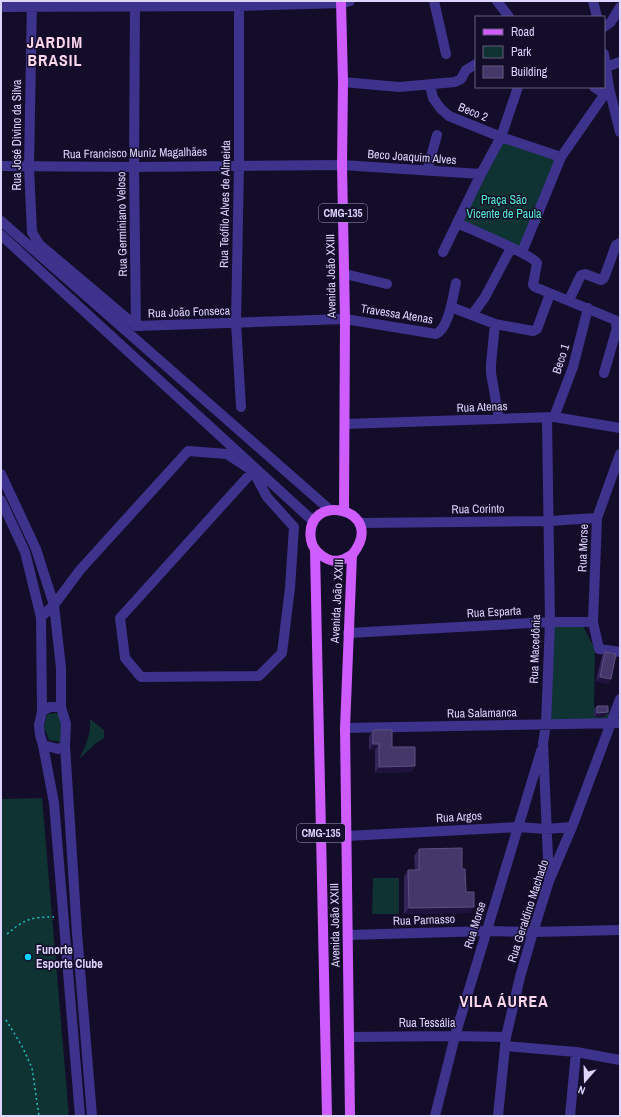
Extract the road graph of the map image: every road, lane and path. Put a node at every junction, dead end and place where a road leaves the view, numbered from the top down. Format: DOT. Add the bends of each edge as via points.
graph roads {
  1 [pos="434,1"];
  2 [pos="497,1"];
  3 [pos="593,1"];
  4 [pos="344,2"];
  5 [pos="239,3"];
  6 [pos="32,4"];
  7 [pos="135,4"];
  8 [pos="1,7"];
  9 [pos="620,7"];
  10 [pos="508,16"];
  11 [pos="597,16"];
  12 [pos="605,26"];
  13 [pos="446,54"];
  14 [pos="605,60"];
  15 [pos="620,62"];
  16 [pos="475,65"];
  17 [pos="606,67"];
  18 [pos="342,82"];
  19 [pos="430,85"];
  20 [pos="518,88"];
  21 [pos="597,88"];
  22 [pos="607,91"];
  23 [pos="620,132"];
  24 [pos="437,135"];
  25 [pos="501,136"];
  26 [pos="561,157"];
  27 [pos="239,165"];
  28 [pos="342,165"];
  29 [pos="1,166"];
  30 [pos="29,167"];
  31 [pos="134,167"];
  32 [pos="427,171"];
  33 [pos="480,174"];
  34 [pos="1,221"];
  35 [pos="457,223"];
  36 [pos="1,235"];
  37 [pos="620,243"];
  38 [pos="39,244"];
  39 [pos="511,248"];
  40 [pos="442,252"];
  41 [pos="522,252"];
  42 [pos="345,274"];
  43 [pos="456,283"];
  44 [pos="387,284"];
  45 [pos="550,294"];
  46 [pos="569,300"];
  47 [pos="451,307"];
  48 [pos="588,308"];
  49 [pos="472,315"];
  50 [pos="345,319"];
  51 [pos="236,323"];
  52 [pos="495,324"];
  53 [pos="136,326"];
  54 [pos="618,326"];
  55 [pos="604,373"];
  56 [pos="241,407"];
  57 [pos="550,418"];
  58 [pos="499,419"];
  59 [pos="345,424"];
  60 [pos="620,428"];
  61 [pos="620,454"];
  62 [pos="253,471"];
  63 [pos="2,476"];
  64 [pos="1,500"];
  65 [pos="330,510"];
  66 [pos="344,510"];
  67 [pos="597,518"];
  68 [pos="549,521"];
  69 [pos="314,522"];
  70 [pos="359,523"];
  71 [pos="316,550"];
  72 [pos="352,555"];
  73 [pos="54,605"];
  74 [pos="41,617"];
  75 [pos="550,622"];
  76 [pos="593,622"];
  77 [pos="348,633"];
  78 [pos="620,652"];
  79 [pos="620,699"];
  80 [pos="61,707"];
  81 [pos="42,711"];
  82 [pos="615,723"];
  83 [pos="546,725"];
  84 [pos="345,728"];
  85 [pos="543,743"];
  86 [pos="43,745"];
  87 [pos="65,746"];
  88 [pos="518,827"];
  89 [pos="572,827"];
  90 [pos="546,829"];
  91 [pos="347,836"];
  92 [pos="549,881"];
  93 [pos="55,917"];
  94 [pos="620,930"];
  95 [pos="487,931"];
  96 [pos="533,932"];
  97 [pos="77,933"];
  98 [pos="7,934"];
  99 [pos="66,934"];
  100 [pos="348,935"];
  101 [pos="6,1020"];
  102 [pos="455,1036"];
  103 [pos="349,1037"];
  104 [pos="505,1042"];
  105 [pos="576,1052"];
  106 [pos="620,1060"];
  107 [pos="39,1116"];
  108 [pos="80,1116"];
  109 [pos="92,1116"];
  110 [pos="327,1116"];
  111 [pos="350,1116"];
  112 [pos="435,1116"];
  113 [pos="498,1116"];
  114 [pos="570,1116"];
  1 -- 13 [label="street"];
  2 -- 10 [label="street"];
  3 -- 11 [label="street"];
  4 -- 5 [label="street"];
  4 -- 18 [label="main road, Avenida João XXIII / CMG-135"];
  5 -- 7 [label="street"];
  5 -- 27 [label="street, Rua Teófilo Alves de Almeida"];
  6 -- 7 [label="street"];
  6 -- 8 [label="street"];
  6 -- 30 [label="street, Rua José Divino da Silva"];
  7 -- 31 [label="street, Rua Germiniano Veloso"];
  9 -- 12 [label="street" via="611,22"];
  14 -- 17 [label="street"];
  15 -- 17 [label="street"];
  16 -- 19 [label="street" via="455,82"];
  17 -- 22 [label="street"];
  18 -- 19 [label="street" via="399,87"];
  18 -- 28 [label="main road, Avenida João XXIII / CMG-135"];
  19 -- 25 [label="street, Beco 2" via="433,98 449,116"];
  20 -- 25 [label="street"];
  21 -- 22 [label="street"];
  22 -- 23 [label="street"];
  22 -- 26 [label="street"];
  24 -- 32 [label="street"];
  25 -- 26 [label="street"];
  25 -- 33 [label="street"];
  26 -- 41 [label="street"];
  27 -- 28 [label="street, Rua Francisco Muniz Magalhães"];
  27 -- 31 [label="street, Rua Francisco Muniz Magalhães"];
  27 -- 51 [label="street, Rua Teófilo Alves de Almeida"];
  28 -- 32 [label="street, Beco Joaquim Alves"];
  28 -- 42 [label="main road, Avenida João XXIII / CMG-135"];
  29 -- 30 [label="street, Rua Francisco Muniz Magalhães"];
  30 -- 31 [label="street, Rua Francisco Muniz Magalhães"];
  30 -- 38 [label="street, Rua José Divino da Silva" via="32,232"];
  31 -- 53 [label="street, Rua Germiniano Veloso"];
  32 -- 33 [label="street, Beco Joaquim Alves"];
  33 -- 35 [label="street"];
  34 -- 65 [label="street"];
  35 -- 39 [label="street"];
  35 -- 40 [label="street"];
  36 -- 69 [label="street"];
  37 -- 46 [label="street" via="616,245 604,278 601,280 581,275"];
  38 -- 53 [label="street, Rua João Fonseca"];
  39 -- 41 [label="street"];
  39 -- 49 [label="street" via="485,297"];
  41 -- 45 [label="street" via="536,262 534,285"];
  42 -- 44 [label="street"];
  42 -- 50 [label="main road, Avenida João XXIII / CMG-135"];
  43 -- 47 [label="street, Travessa Atenas"];
  45 -- 46 [label="street"];
  45 -- 52 [label="street, Travessa Atenas" via="537,329"];
  46 -- 48 [label="street"];
  47 -- 49 [label="street, Travessa Atenas"];
  47 -- 50 [label="street, Travessa Atenas" via="440,332 436,334"];
  48 -- 54 [label="street"];
  48 -- 57 [label="street, Beco 1" via="573,367"];
  49 -- 52 [label="street, Travessa Atenas"];
  50 -- 51 [label="street, Rua João Fonseca"];
  50 -- 59 [label="main road, Avenida João XXIII / CMG-135"];
  51 -- 53 [label="street, Rua João Fonseca"];
  51 -- 56 [label="street, Rua Teófilo Alves de Almeida"];
  52 -- 58 [label="street" via="491,373"];
  54 -- 55 [label="street"];
  57 -- 58 [label="street, Rua Atenas"];
  57 -- 60 [label="street, Rua Atenas"];
  57 -- 68 [label="street, Rua Macedônia"];
  58 -- 59 [label="street, Rua Atenas"];
  59 -- 66 [label="main road, Avenida João XXIII / CMG-135"];
  61 -- 67 [label="street, Rua Morse"];
  62 -- 62 [label="street" via="267,497 294,527 282,653 259,676 141,677 125,658 120,618"];
  62 -- 73 [label="street" via="227,454 188,451 80,570"];
  63 -- 73 [label="street" via="36,549"];
  64 -- 74 [label="street" via="25,552"];
  65 -- 66 [label="main road"];
  65 -- 69 [label="main road" via="319,515"];
  66 -- 70 [label="main road" via="353,515"];
  67 -- 68 [label="street, Rua Corinto"];
  67 -- 76 [label="street, Rua Morse"];
  68 -- 70 [label="street, Rua Corinto"];
  68 -- 75 [label="street, Rua Macedônia"];
  69 -- 71 [label="main road, CMG-135" via="310,531 311,541"];
  70 -- 72 [label="main road, Avenida João XXIII / CMG-135" via="362,535 359,546"];
  71 -- 72 [label="main road" via="326,558 340,560"];
  71 -- 110 [label="main road, Avenida João XXIII / CMG-135"];
  72 -- 77 [label="main road, Avenida João XXIII / CMG-135"];
  73 -- 74 [label="street"];
  73 -- 80 [label="street" via="61,668"];
  74 -- 81 [label="street"];
  75 -- 76 [label="street, Rua Esparta"];
  75 -- 77 [label="street, Rua Esparta"];
  75 -- 83 [label="street, Rua Macedônia"];
  76 -- 78 [label="street" via="599,648"];
  77 -- 84 [label="main road, Avenida João XXIII / CMG-135"];
  79 -- 82 [label="street, Rua Geraldino Machado"];
  80 -- 81 [label="street" via="50,707"];
  80 -- 87 [label="street" via="66,724"];
  81 -- 86 [label="street" via="39,730"];
  82 -- 83 [label="street, Rua Salamanca"];
  82 -- 89 [label="street, Rua Geraldino Machado"];
  83 -- 84 [label="street, Rua Salamanca"];
  83 -- 85 [label="street, Rua Macedônia"];
  84 -- 91 [label="main road, Avenida João XXIII / CMG-135"];
  85 -- 88 [label="street, Rua Morse"];
  85 -- 90 [label="street, Rua Macedônia"];
  86 -- 87 [label="street" via="58,749"];
  86 -- 99 [label="street" via="54,803"];
  87 -- 97 [label="street"];
  88 -- 90 [label="street, Rua Argos"];
  88 -- 91 [label="street, Rua Argos"];
  88 -- 95 [label="street, Rua Morse"];
  89 -- 90 [label="street, Rua Argos"];
  89 -- 92 [label="street, Rua Geraldino Machado"];
  90 -- 92 [label="street, Rua Macedônia"];
  91 -- 100 [label="main road, Avenida João XXIII / CMG-135"];
  92 -- 96 [label="street, Rua Geraldino Machado"];
  93 -- 98 [label="path" via="33,917 20,923"];
  94 -- 96 [label="street, Rua Parnasso"];
  95 -- 96 [label="street, Rua Parnasso"];
  95 -- 100 [label="street, Rua Parnasso"];
  95 -- 102 [label="street, Rua Morse"];
  96 -- 104 [label="street, Rua Geraldino Machado"];
  97 -- 99 [label="street"];
  97 -- 109 [label="street"];
  99 -- 108 [label="street"];
  100 -- 103 [label="main road, Avenida João XXIII / CMG-135"];
  101 -- 107 [label="path" via="32,1068"];
  102 -- 103 [label="street, Rua Tessália"];
  102 -- 104 [label="street, Rua Tessália"];
  102 -- 112 [label="street, Rua Morse"];
  103 -- 111 [label="main road, Avenida João XXIII / CMG-135"];
  104 -- 105 [label="street, Rua Tessália"];
  104 -- 113 [label="street, Rua Geraldino Machado"];
  105 -- 106 [label="street, Rua Tessália"];
  105 -- 114 [label="street"];
}
